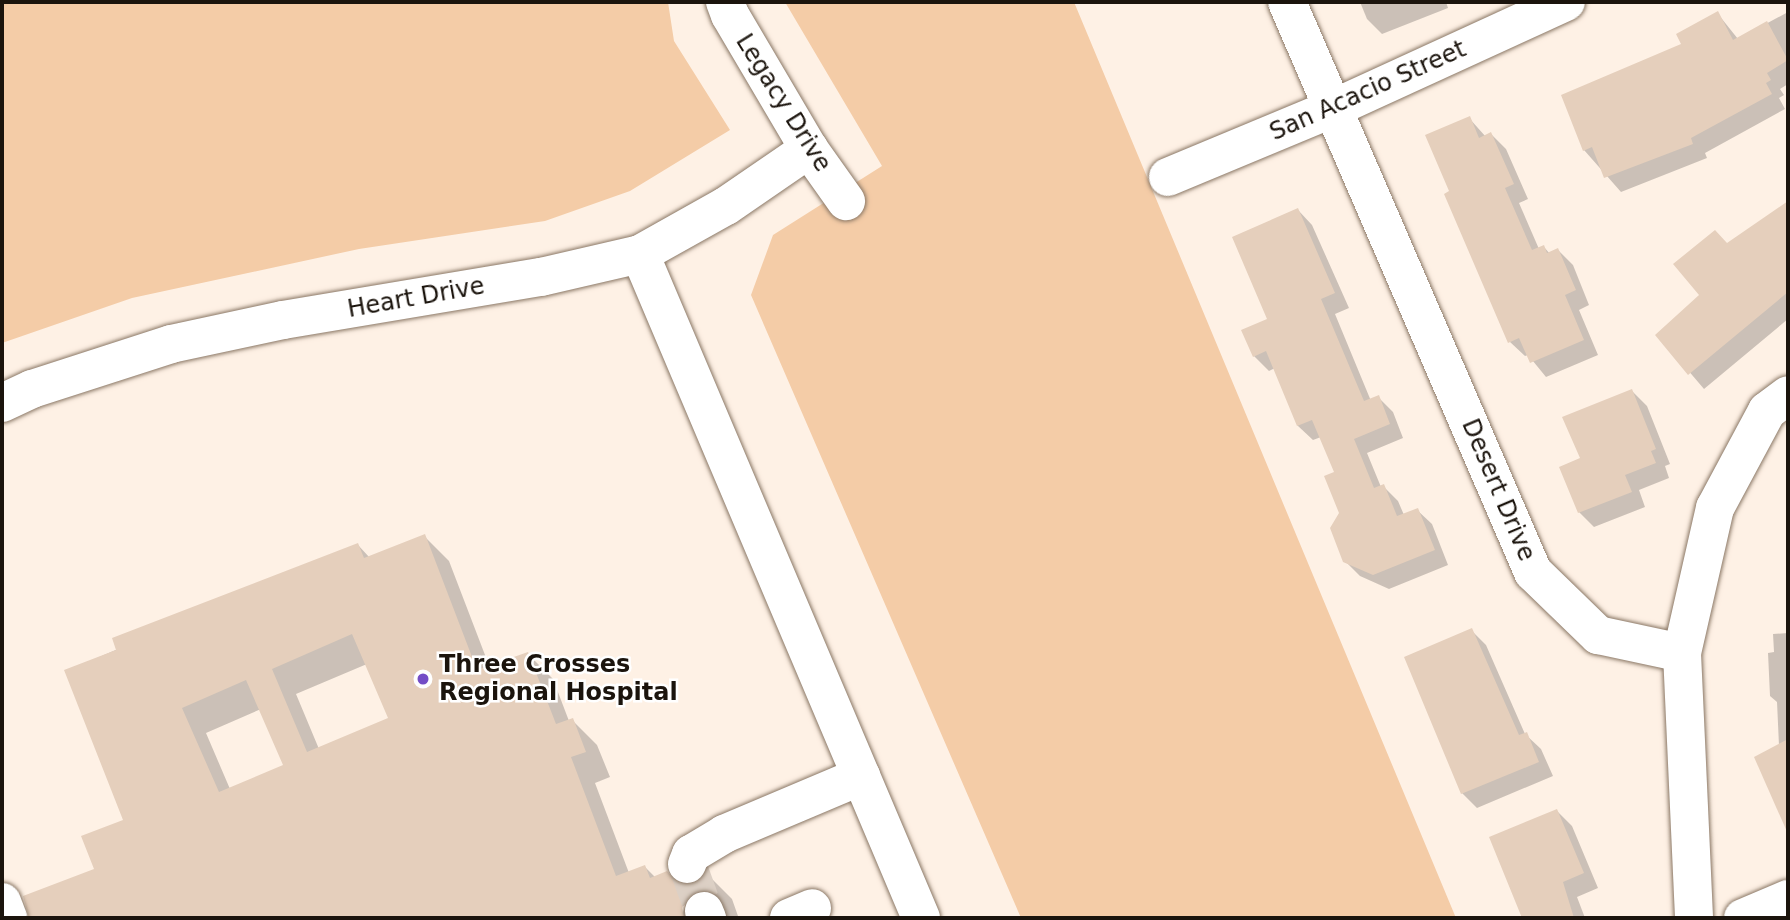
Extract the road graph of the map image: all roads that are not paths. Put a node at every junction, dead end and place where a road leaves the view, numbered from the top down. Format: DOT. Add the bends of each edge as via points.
graph roads {
  1 [pos="725,2"];
  2 [pos="1287,2"];
  3 [pos="1566,2"];
  4 [pos="1334,108"];
  5 [pos="809,149"];
  6 [pos="1168,177"];
  7 [pos="846,201"];
  8 [pos="640,254"];
  9 [pos="1788,395"];
  10 [pos="2,402"];
  11 [pos="1682,653"];
  12 [pos="861,776"];
  13 [pos="687,864"];
  14 [pos="1788,899"];
  15 [pos="2,902"];
  16 [pos="8,918"];
  17 [pos="921,918"];
  18 [pos="1694,918"];
  19 [pos="1743,918"];
  1 -- 5 [label="street, Legacy Drive"];
  2 -- 4 [label="street, Desert Drive"];
  3 -- 4 [label="street, San Acacio Street"];
  4 -- 6 [label="street, San Acacio Street"];
  4 -- 11 [label="street, Desert Drive" via="1533,572 1598,635"];
  5 -- 7 [label="street, Legacy Drive"];
  5 -- 8 [label="street, Heart Drive" via="726,206"];
  8 -- 10 [label="street, Heart Drive" via="541,277 283,320 172,344"];
  8 -- 12 [label="street"];
  9 -- 11 [label="street" via="1767,411 1715,508"];
  11 -- 18 [label="street"];
  12 -- 13 [label="street" via="724,834 691,854"];
  12 -- 17 [label="street"];
  14 -- 19 [label="street"];
  15 -- 16 [label="street"];
}
